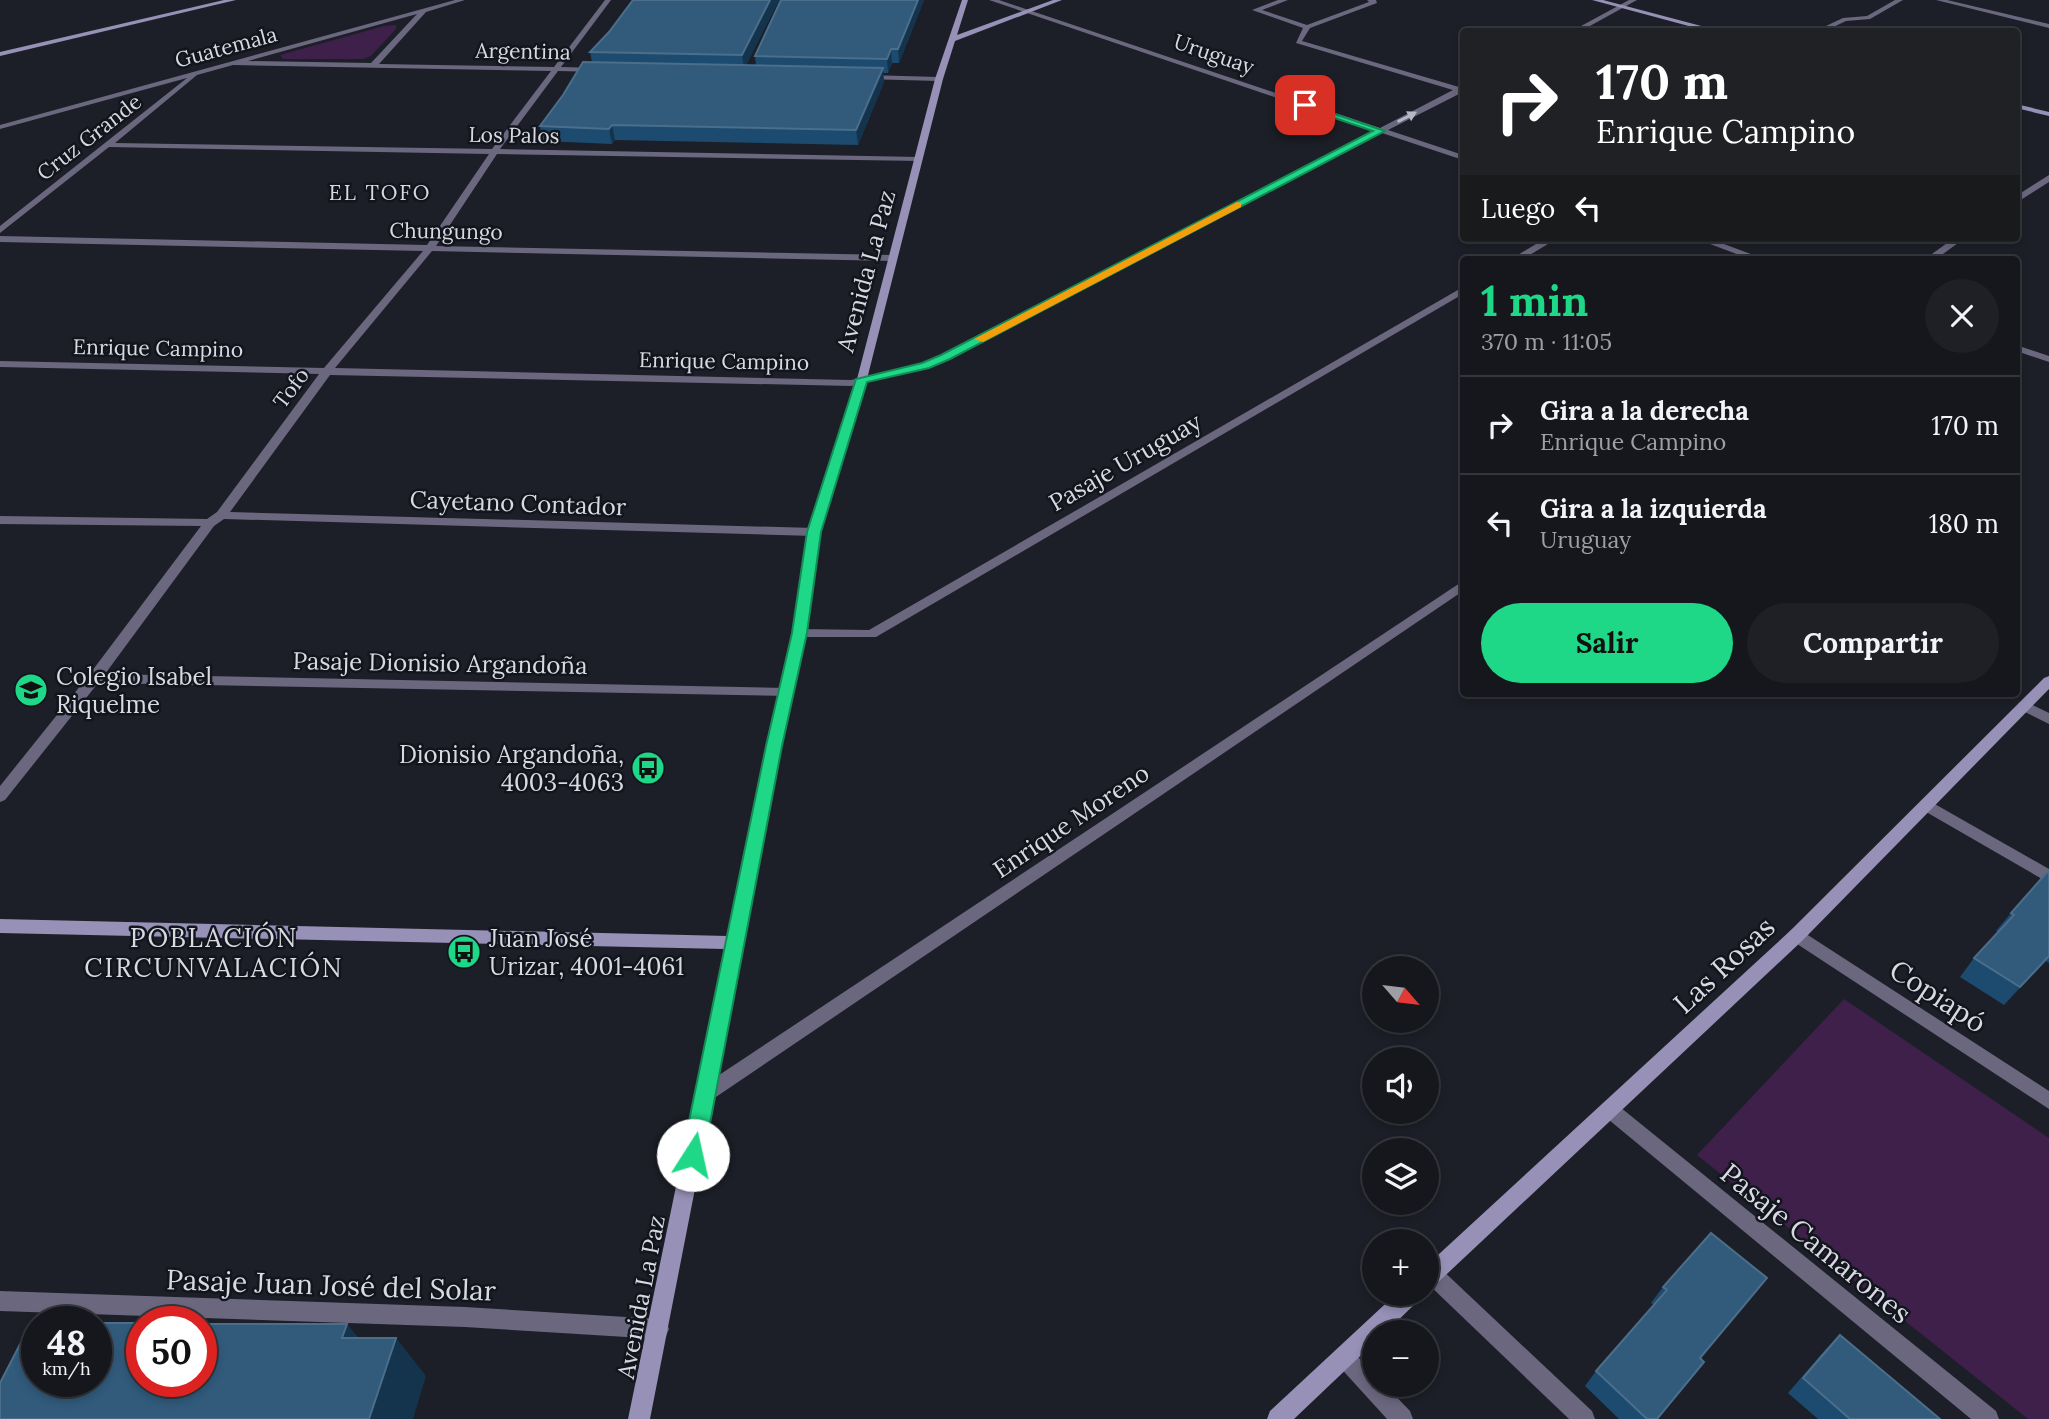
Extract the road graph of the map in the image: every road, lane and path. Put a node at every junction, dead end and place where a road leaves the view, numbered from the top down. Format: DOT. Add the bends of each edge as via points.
graph roads {
  1 [pos="233,0"];
  2 [pos="462,0"];
  3 [pos="608,0"];
  4 [pos="965,0"];
  5 [pos="992,0"];
  6 [pos="1059,0"];
  7 [pos="1284,0"];
  8 [pos="1370,0"];
  9 [pos="1595,0"];
  10 [pos="1634,0"];
  11 [pos="1900,0"];
  12 [pos="1939,0"];
  13 [pos="1621,7"];
  14 [pos="425,10"];
  15 [pos="1027,12"];
  16 [pos="2049,26"];
  17 [pos="1307,27"];
  18 [pos="1581,28"];
  19 [pos="1705,28"];
  20 [pos="1825,28"];
  21 [pos="951,40"];
  22 [pos="0,54"];
  23 [pos="232,64"];
  24 [pos="374,65"];
  25 [pos="557,69"];
  26 [pos="612,70"];
  27 [pos="199,72"];
  28 [pos="857,77"];
  29 [pos="939,79"];
  30 [pos="1460,88"];
  31 [pos="1460,90"];
  32 [pos="2020,107"];
  33 [pos="2049,114"];
  34 [pos="0,127"];
  35 [pos="1381,131"];
  36 [pos="108,145"];
  37 [pos="494,152"];
  38 [pos="1460,157"];
  39 [pos="919,159"];
  40 [pos="2049,178"];
  41 [pos="2020,197"];
  42 [pos="0,230"];
  43 [pos="0,239"];
  44 [pos="1546,242"];
  45 [pos="1710,242"];
  46 [pos="1954,242"];
  47 [pos="430,248"];
  48 [pos="1522,256"];
  49 [pos="1750,256"];
  50 [pos="1934,256"];
  51 [pos="892,258"];
  52 [pos="1460,292"];
  53 [pos="2020,349"];
  54 [pos="2049,359"];
  55 [pos="0,364"];
  56 [pos="327,372"];
  57 [pos="862,379"];
  58 [pos="215,519"];
  59 [pos="0,520"];
  60 [pos="814,532"];
  61 [pos="1460,586"];
  62 [pos="799,633"];
  63 [pos="94,678"];
  64 [pos="2049,681"];
  65 [pos="785,693"];
  66 [pos="2024,706"];
  67 [pos="2049,719"];
  68 [pos="0,796"];
  69 [pos="1926,805"];
  70 [pos="2049,877"];
  71 [pos="0,926"];
  72 [pos="1797,935"];
  73 [pos="734,943"];
  74 [pos="704,1095"];
  75 [pos="2049,1101"];
  76 [pos="1609,1109"];
  77 [pos="1439,1268"];
  78 [pos="1439,1286"];
  79 [pos="0,1301"];
  80 [pos="1398,1306"];
  81 [pos="659,1329"];
  82 [pos="1344,1357"];
  83 [pos="639,1419"];
  84 [pos="1278,1419"];
  85 [pos="1402,1419"];
  86 [pos="1584,1419"];
  87 [pos="1988,1419"];
  1 -- 22 [label="street"];
  2 -- 14 [label="street, Guatemala"];
  3 -- 25 [label="street, Tofo"];
  4 -- 21 [label="street, Avenida La Paz"];
  5 -- 15 [label="street, Uruguay"];
  6 -- 15 [label="street"];
  7 -- 17 [label="street" via="1255,10"];
  8 -- 17 [label="street" via="1375,2"];
  9 -- 13 [label="street"];
  10 -- 13 [label="street"];
  11 -- 20 [label="street" via="1868,18 1845,19"];
  12 -- 16 [label="street"];
  13 -- 18 [label="street"];
  13 -- 19 [label="street"];
  14 -- 23 [label="street, Guatemala"];
  14 -- 24 [label="street"];
  15 -- 21 [label="street"];
  15 -- 35 [label="street, Uruguay"];
  17 -- 30 [label="street" via="1298,41"];
  21 -- 29 [label="street, Avenida La Paz"];
  23 -- 24 [label="street, Argentina"];
  23 -- 27 [label="street, Guatemala"];
  24 -- 25 [label="street, Argentina"];
  25 -- 26 [label="street, Argentina"];
  25 -- 37 [label="street, Tofo"];
  27 -- 34 [label="street, Guatemala"];
  27 -- 36 [label="street, Cruz Grande"];
  28 -- 29 [label="street"];
  29 -- 39 [label="street, Avenida La Paz"];
  35 -- 31 [label="street, Enrique Campino, one-way"];
  32 -- 33 [label="street"];
  35 -- 38 [label="street, Uruguay"];
  35 -- 57 [label="street, Enrique Campino" via="945,357 925,366"];
  36 -- 37 [label="street, Los Palos"];
  36 -- 42 [label="street, Cruz Grande"];
  37 -- 39 [label="street, Los Palos"];
  37 -- 47 [label="street, Tofo"];
  39 -- 51 [label="street, Avenida La Paz"];
  40 -- 41 [label="street"];
  43 -- 47 [label="street, Chungungo"];
  44 -- 48 [label="street"];
  45 -- 49 [label="street"];
  46 -- 50 [label="street"];
  47 -- 51 [label="street, Chungungo"];
  47 -- 56 [label="street, Tofo"];
  51 -- 57 [label="street, Avenida La Paz"];
  52 -- 62 [label="street, Pasaje Uruguay" via="871,634"];
  53 -- 54 [label="street"];
  55 -- 56 [label="street, Enrique Campino"];
  56 -- 57 [label="street, Enrique Campino" via="850,383"];
  56 -- 58 [label="street, Tofo"];
  57 -- 60 [label="street, Avenida La Paz"];
  58 -- 59 [label="street, Cayetano Contador"];
  58 -- 60 [label="street, Cayetano Contador"];
  58 -- 63 [label="street, Tofo"];
  60 -- 62 [label="street, Avenida La Paz"];
  61 -- 74 [label="street, Enrique Moreno"];
  62 -- 65 [label="street, Avenida La Paz"];
  63 -- 65 [label="street, Pasaje Dionisio Argandoña"];
  63 -- 68 [label="street, Tofo"];
  64 -- 66 [label="street, Las Rosas"];
  65 -- 73 [label="street, Avenida La Paz"];
  66 -- 67 [label="street"];
  66 -- 69 [label="street, Las Rosas"];
  69 -- 70 [label="street"];
  69 -- 72 [label="street, Las Rosas"];
  71 -- 73 [label="street"];
  72 -- 75 [label="street, Copiapó"];
  72 -- 76 [label="street, Las Rosas"];
  73 -- 74 [label="street, Avenida La Paz"];
  74 -- 81 [label="street, Avenida La Paz"];
  76 -- 77 [label="street, Las Rosas"];
  76 -- 87 [label="street, Pasaje Camarones"];
  78 -- 86 [label="street"];
  79 -- 81 [label="street, Pasaje Juan José del Solar" via="465,1317"];
  80 -- 82 [label="street"];
  81 -- 83 [label="street, Avenida La Paz"];
  82 -- 84 [label="street"];
  82 -- 85 [label="street"];
}
